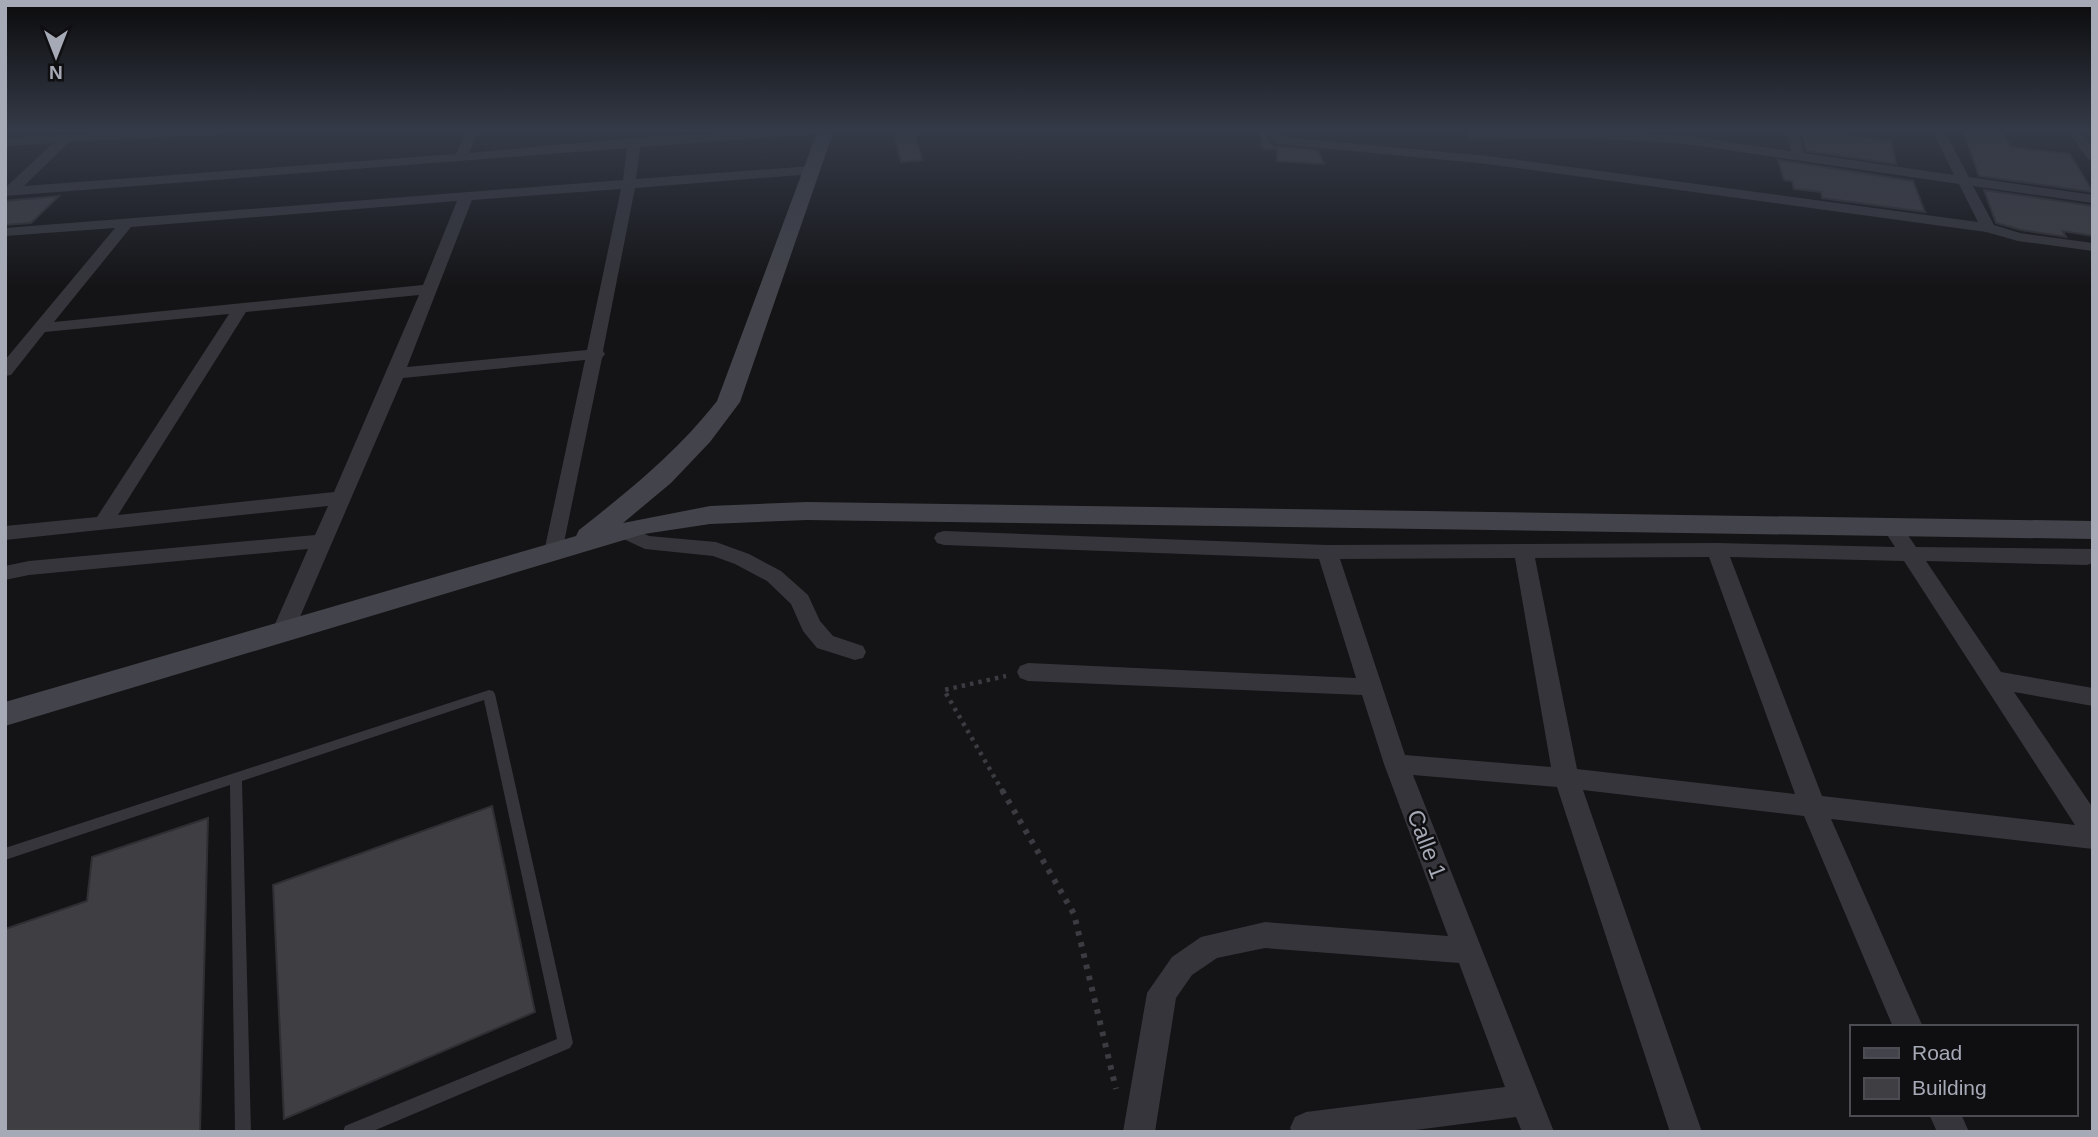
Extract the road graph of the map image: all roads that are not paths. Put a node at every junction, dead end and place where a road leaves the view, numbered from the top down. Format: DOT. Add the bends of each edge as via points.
graph roads {
  1 [pos="120,183"];
  2 [pos="641,183"];
  3 [pos="807,183"];
  4 [pos="1658,183"];
  5 [pos="1964,183"];
  6 [pos="1971,183"];
  7 [pos="629,184"];
  8 [pos="8,192"];
  9 [pos="466,197"];
  10 [pos="2093,199"];
  11 [pos="127,222"];
  12 [pos="1988,228"];
  13 [pos="5,232"];
  14 [pos="2093,247"];
  15 [pos="429,289"];
  16 [pos="241,307"];
  17 [pos="40,328"];
  18 [pos="595,355"];
  19 [pos="5,371"];
  20 [pos="396,373"];
  21 [pos="341,498"];
  22 [pos="103,523"];
  23 [pos="1892,527"];
  24 [pos="2093,530"];
  25 [pos="625,531"];
  26 [pos="5,533"];
  27 [pos="944,538"];
  28 [pos="323,541"];
  29 [pos="566,549"];
  30 [pos="1717,550"];
  31 [pos="1327,552"];
  32 [pos="1524,553"];
  33 [pos="1912,556"];
  34 [pos="2093,556"];
  35 [pos="5,573"];
  36 [pos="282,632"];
  37 [pos="855,652"];
  38 [pos="1028,671"];
  39 [pos="1994,680"];
  40 [pos="1371,687"];
  41 [pos="2093,697"];
  42 [pos="5,714"];
  43 [pos="1396,764"];
  44 [pos="236,778"];
  45 [pos="1566,778"];
  46 [pos="1812,804"];
  47 [pos="2093,830"];
  48 [pos="2093,838"];
  49 [pos="5,854"];
  50 [pos="1468,951"];
  51 [pos="1907,1025"];
  52 [pos="1525,1100"];
  53 [pos="1946,1116"];
  54 [pos="1306,1128"];
  55 [pos="243,1132"];
  56 [pos="351,1132"];
  57 [pos="1139,1132"];
  58 [pos="1538,1132"];
  59 [pos="1686,1132"];
  60 [pos="1953,1132"];
  1 -- 8 [label="street"];
  2 -- 7 [label="street"];
  3 -- 29 [label="street" via="728,402 662,477"];
  4 -- 12 [label="street"];
  5 -- 12 [label="street"];
  6 -- 10 [label="street"];
  7 -- 9 [label="street"];
  7 -- 18 [label="street"];
  9 -- 11 [label="street"];
  9 -- 15 [label="street"];
  11 -- 13 [label="street"];
  11 -- 17 [label="street"];
  12 -- 14 [label="street" via="2018,237"];
  15 -- 16 [label="street"];
  15 -- 20 [label="street"];
  16 -- 17 [label="street"];
  16 -- 22 [label="street"];
  17 -- 19 [label="street"];
  18 -- 20 [label="street"];
  18 -- 29 [label="street"];
  20 -- 21 [label="street"];
  21 -- 22 [label="street"];
  21 -- 28 [label="street"];
  22 -- 26 [label="street"];
  23 -- 24 [label="street"];
  23 -- 25 [label="street" via="807,511 709,515"];
  23 -- 33 [label="street"];
  25 -- 29 [label="street"];
  25 -- 37 [label="street" via="645,542 716,550 742,559 774,576 800,600 825,642"];
  27 -- 31 [label="street"];
  28 -- 35 [label="street"];
  28 -- 36 [label="street"];
  29 -- 36 [label="street"];
  30 -- 32 [label="street"];
  30 -- 33 [label="street"];
  30 -- 46 [label="street"];
  31 -- 32 [label="street"];
  31 -- 40 [label="street, Calle 1"];
  32 -- 45 [label="street"];
  33 -- 34 [label="street"];
  33 -- 39 [label="street"];
  36 -- 42 [label="street"];
  38 -- 40 [label="street"];
  39 -- 41 [label="street"];
  39 -- 47 [label="street"];
  40 -- 43 [label="street, Calle 1"];
  43 -- 45 [label="street"];
  43 -- 50 [label="street, Calle 1"];
  44 -- 49 [label="lane"];
  44 -- 55 [label="lane"];
  44 -- 56 [label="lane" via="489,694 565,1043"];
  45 -- 46 [label="street"];
  45 -- 59 [label="street"];
  46 -- 48 [label="street"];
  46 -- 51 [label="street"];
  50 -- 52 [label="street, Calle 1"];
  50 -- 57 [label="street" via="1265,934 1210,946 1182,965 1162,993"];
  52 -- 54 [label="street"];
  52 -- 58 [label="street, Calle 1"];
  53 -- 60 [label="street"];
}
